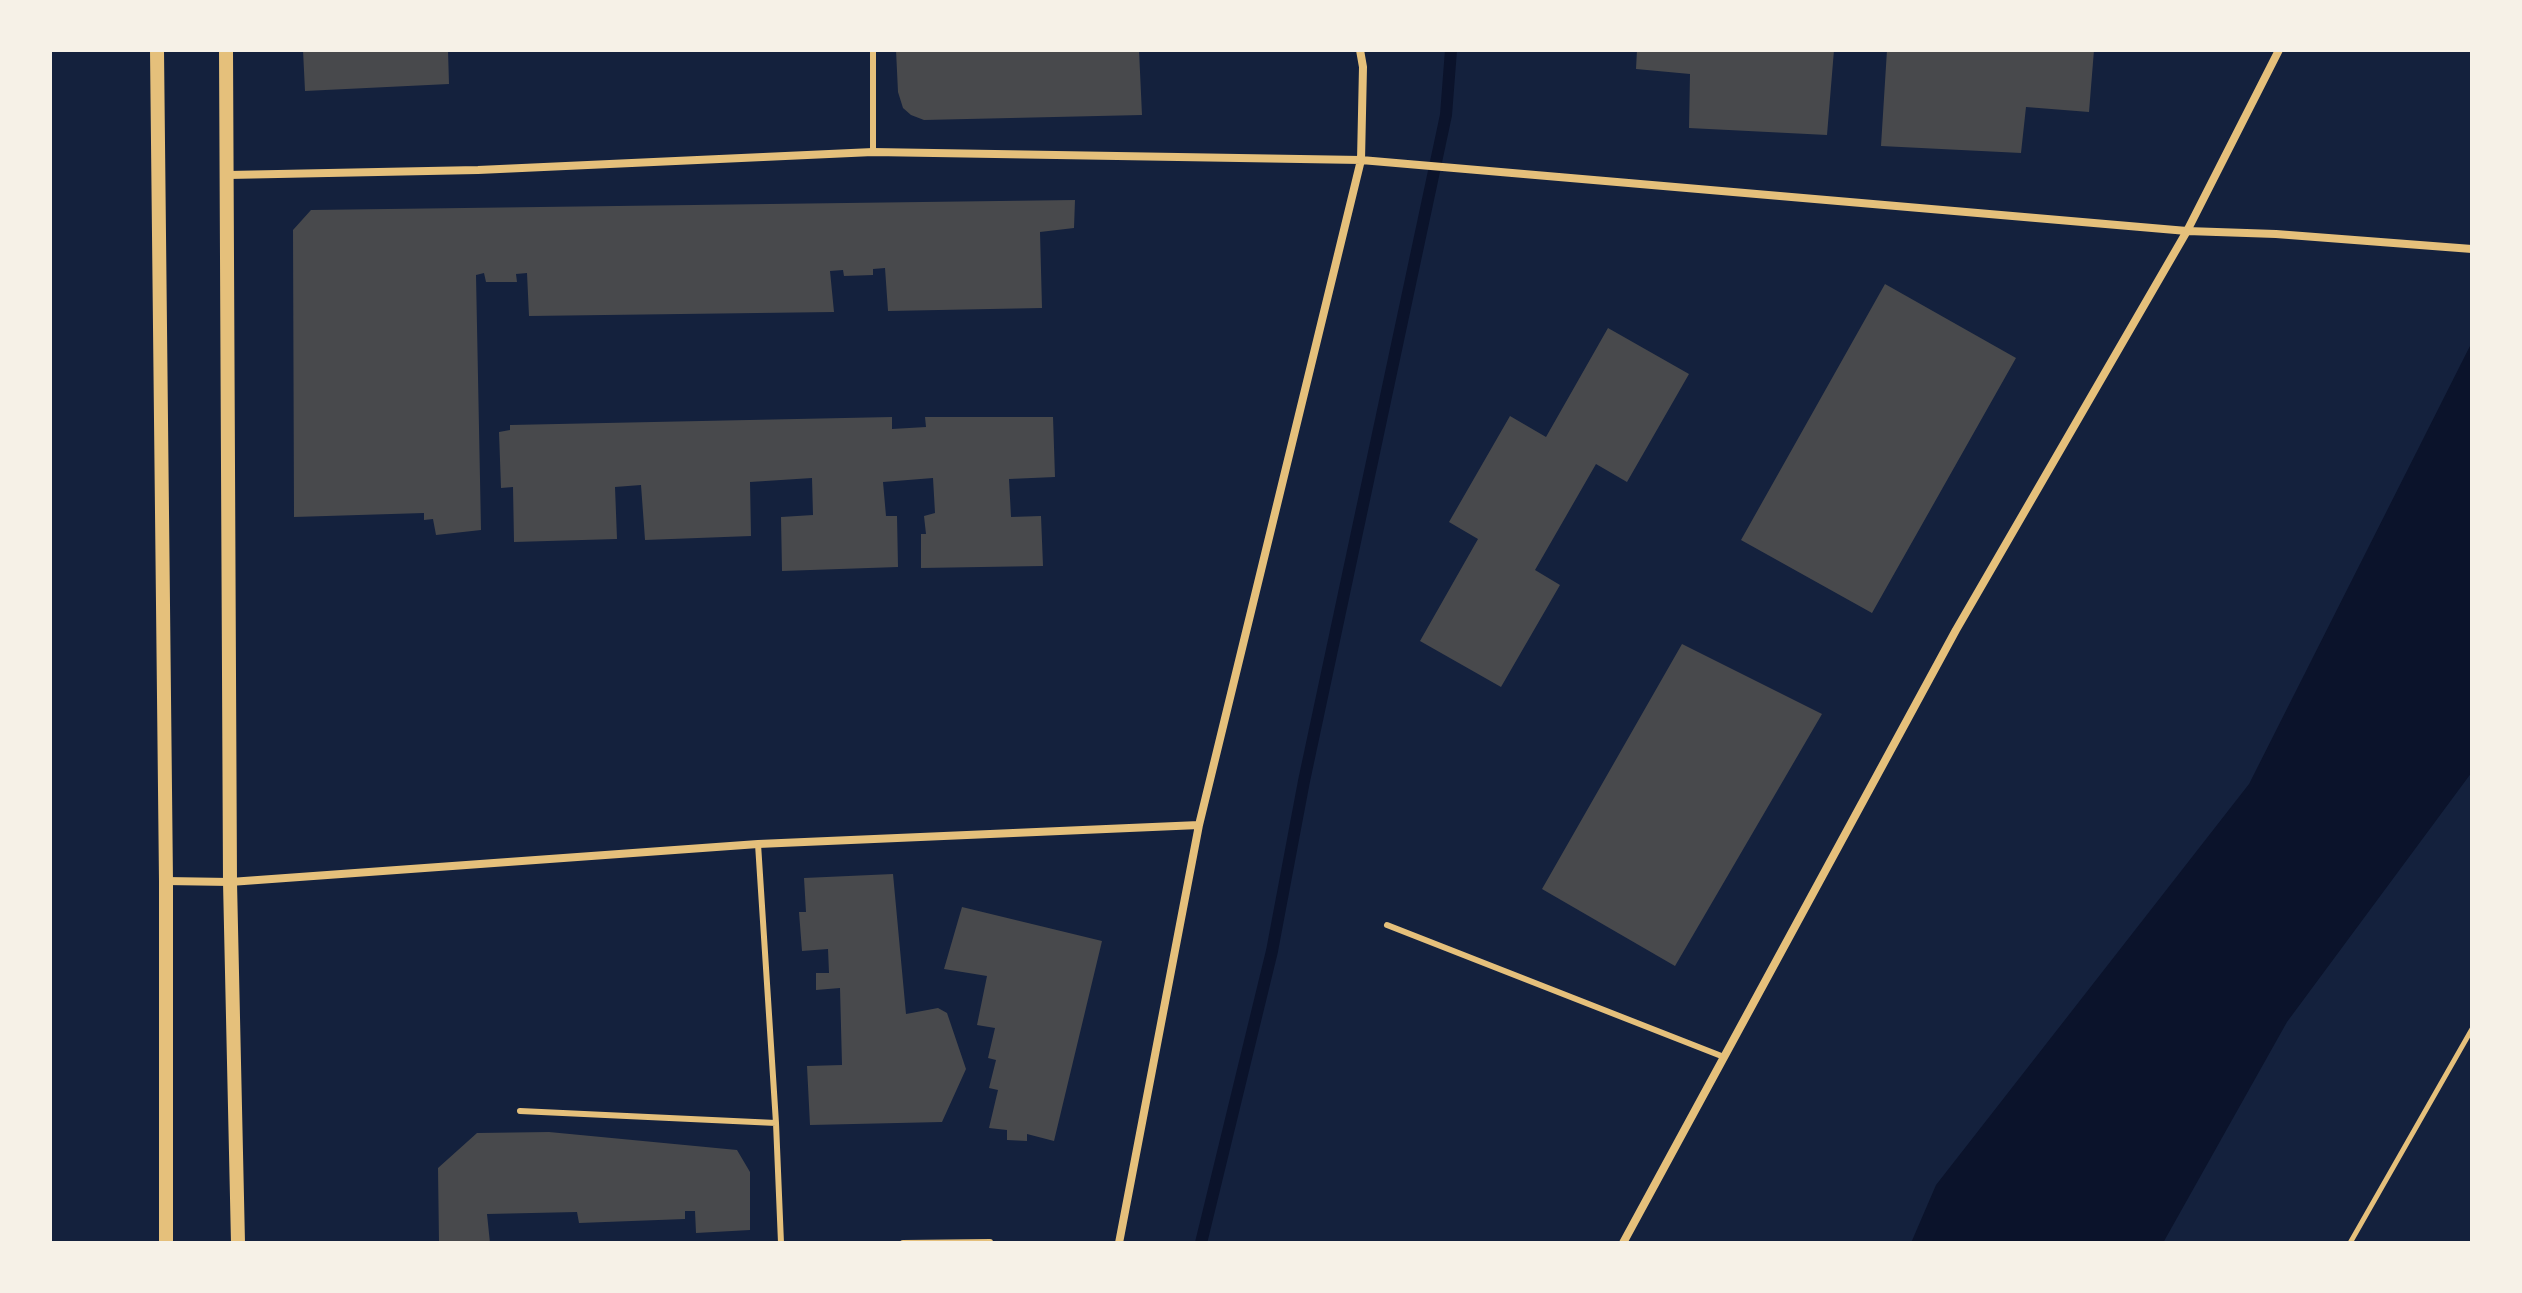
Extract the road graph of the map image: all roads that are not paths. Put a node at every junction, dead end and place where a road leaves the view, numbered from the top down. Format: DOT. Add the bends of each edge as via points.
graph roads {
  1 [pos="157,50"];
  2 [pos="226,50"];
  3 [pos="873,50"];
  4 [pos="1360,50"];
  5 [pos="2279,50"];
  6 [pos="873,152"];
  7 [pos="1361,160"];
  8 [pos="228,175"];
  9 [pos="2187,231"];
  10 [pos="2472,249"];
  11 [pos="1199,825"];
  12 [pos="758,844"];
  13 [pos="166,881"];
  14 [pos="230,882"];
  15 [pos="1387,925"];
  16 [pos="1724,1057"];
  17 [pos="520,1111"];
  18 [pos="776,1123"];
  19 [pos="990,1242"];
  20 [pos="166,1243"];
  21 [pos="238,1243"];
  22 [pos="781,1243"];
  23 [pos="903,1243"];
  24 [pos="1119,1243"];
  25 [pos="1623,1243"];
  1 -- 13 [label="street"];
  2 -- 8 [label="street"];
  3 -- 6 [label="lane"];
  4 -- 7 [label="street"];
  5 -- 9 [label="street"];
  6 -- 7 [label="street"];
  6 -- 8 [label="street"];
  7 -- 9 [label="street"];
  7 -- 11 [label="street"];
  8 -- 14 [label="street"];
  9 -- 10 [label="street"];
  9 -- 16 [label="street" via="1956,630"];
  11 -- 12 [label="street"];
  11 -- 24 [label="street"];
  12 -- 14 [label="street"];
  12 -- 18 [label="lane"];
  13 -- 14 [label="street"];
  13 -- 20 [label="street"];
  14 -- 21 [label="street"];
  15 -- 16 [label="lane"];
  16 -- 25 [label="street"];
  17 -- 18 [label="lane"];
  18 -- 22 [label="lane"];
  19 -- 23 [label="lane"];
}
